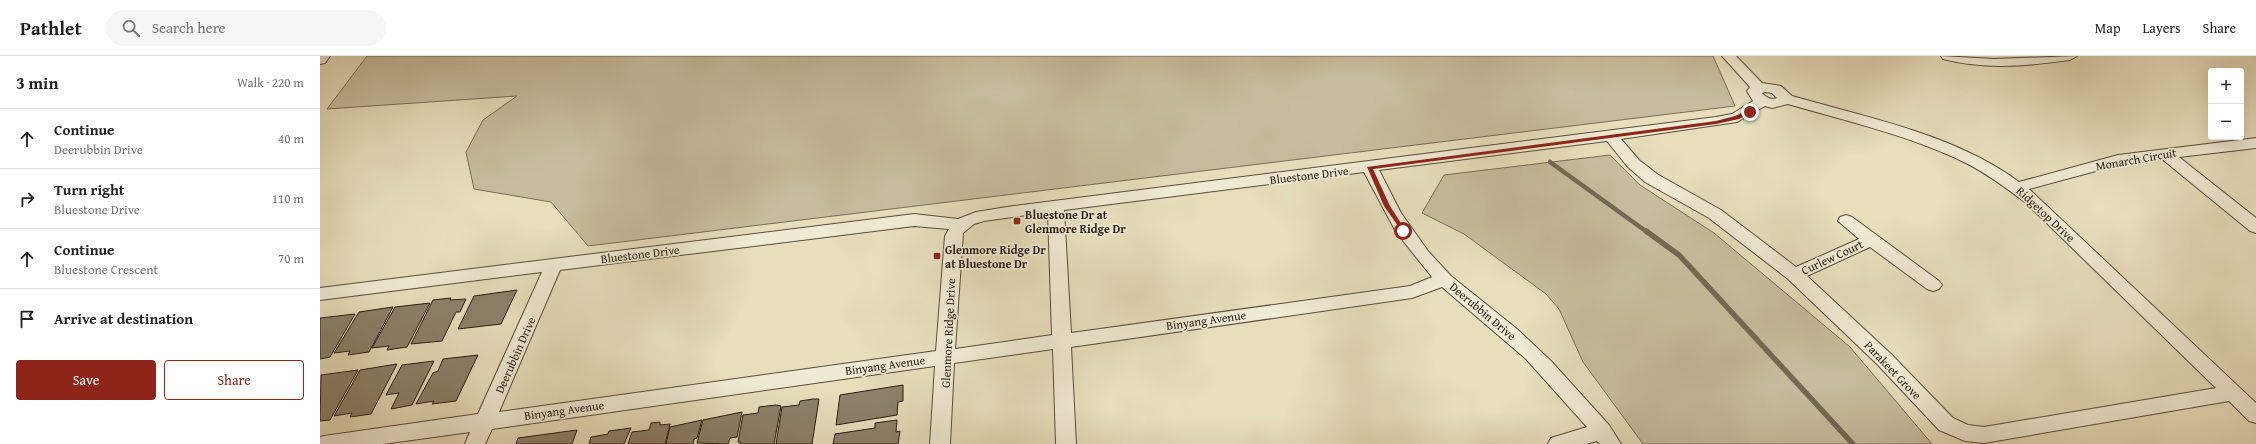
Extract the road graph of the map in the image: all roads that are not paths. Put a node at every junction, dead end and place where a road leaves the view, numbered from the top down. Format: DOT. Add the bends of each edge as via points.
graph roads {
  1 [pos="323,56"];
  2 [pos="1729,56"];
  3 [pos="1948,56"];
  4 [pos="2070,56"];
  5 [pos="320,60"];
  6 [pos="1761,94"];
  7 [pos="1611,136"];
  8 [pos="2256,143"];
  9 [pos="2165,154"];
  10 [pos="1370,167"];
  11 [pos="2018,187"];
  12 [pos="1056,206"];
  13 [pos="1846,222"];
  14 [pos="961,225"];
  15 [pos="2256,227"];
  16 [pos="1871,240"];
  17 [pos="554,265"];
  18 [pos="1794,275"];
  19 [pos="1444,279"];
  20 [pos="1933,285"];
  21 [pos="320,294"];
  22 [pos="1062,340"];
  23 [pos="947,357"];
  24 [pos="2233,393"];
  25 [pos="2256,415"];
  26 [pos="485,421"];
  27 [pos="1606,438"];
  28 [pos="1965,438"];
  29 [pos="324,444"];
  30 [pos="475,444"];
  31 [pos="940,444"];
  32 [pos="1066,444"];
  33 [pos="1558,444"];
  1 -- 5 [label="street"];
  2 -- 6 [label="street"];
  3 -- 4 [label="street" via="1995,64"];
  6 -- 7 [label="street, Bluestone Drive" via="1737,118"];
  6 -- 11 [label="street, Ridgetop Drive" via="1776,104 1784,99 1947,147 1977,161"];
  7 -- 10 [label="street, Bluestone Drive"];
  7 -- 18 [label="street, Parakeet Grove" via="1633,163 1651,178 1715,214"];
  8 -- 9 [label="street, Monarch Circuit"];
  9 -- 11 [label="street, Monarch Circuit" via="2111,161"];
  9 -- 15 [label="street"];
  10 -- 12 [label="street, Bluestone Drive"];
  10 -- 19 [label="street, Deerubbin Drive" via="1387,206 1403,231"];
  11 -- 24 [label="street, Ridgetop Drive"];
  12 -- 14 [label="street, Bluestone Drive" via="978,217"];
  12 -- 22 [label="street"];
  13 -- 16 [label="street, Curlew Court"];
  14 -- 17 [label="street, Bluestone Drive" via="914,220"];
  14 -- 23 [label="street, Glenmore Ridge Drive" via="953,236"];
  16 -- 18 [label="street, Curlew Court"];
  16 -- 20 [label="street, Curlew Court"];
  17 -- 21 [label="street, Bluestone Drive"];
  17 -- 26 [label="street, Deerubbin Drive"];
  18 -- 28 [label="street, Parakeet Grove" via="1884,359 1938,417"];
  19 -- 22 [label="street, Binyang Avenue" via="1412,292"];
  19 -- 27 [label="street, Deerubbin Drive" via="1539,359 1571,393"];
  22 -- 23 [label="street, Binyang Avenue"];
  22 -- 32 [label="street"];
  23 -- 26 [label="street, Binyang Avenue"];
  23 -- 31 [label="street, Glenmore Ridge Drive"];
  24 -- 25 [label="street, Ridgetop Drive"];
  24 -- 28 [label="street, Parakeet Grove"];
  26 -- 29 [label="street, Binyang Avenue"];
  26 -- 30 [label="street, Deerubbin Drive"];
  27 -- 33 [label="street"];
}
